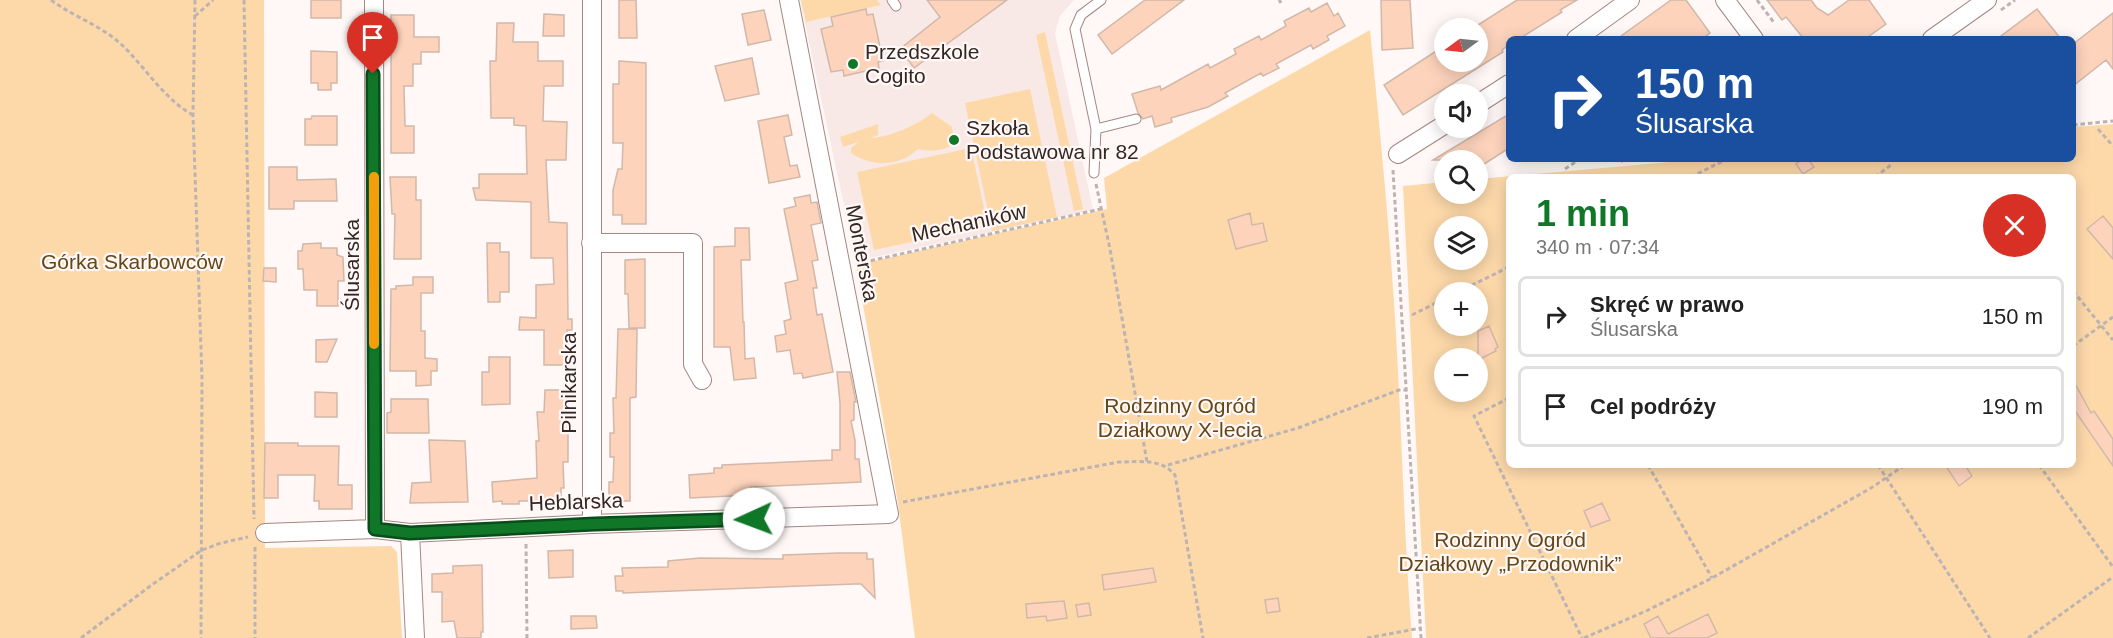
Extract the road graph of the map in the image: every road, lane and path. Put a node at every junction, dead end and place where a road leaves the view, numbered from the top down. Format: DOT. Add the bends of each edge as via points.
graph roads {
  1 [pos="51,0"];
  2 [pos="195,0"];
  3 [pos="213,0"];
  4 [pos="244,0"];
  5 [pos="374,0"];
  6 [pos="592,0"];
  7 [pos="789,0"];
  8 [pos="1101,0"];
  9 [pos="1630,0"];
  10 [pos="1725,0"];
  11 [pos="1757,0"];
  12 [pos="1987,0"];
  13 [pos="195,16"];
  14 [pos="1775,24"];
  15 [pos="1580,36"];
  16 [pos="1752,36"];
  17 [pos="1936,36"];
  18 [pos="1506,86"];
  19 [pos="1488,98"];
  20 [pos="194,115"];
  21 [pos="1136,118"];
  22 [pos="2113,121"];
  23 [pos="2076,125"];
  24 [pos="1096,129"];
  25 [pos="2098,129"];
  26 [pos="1434,132"];
  27 [pos="2113,146"];
  28 [pos="1395,161"];
  29 [pos="1576,162"];
  30 [pos="1721,162"];
  31 [pos="1891,165"];
  32 [pos="1565,169"];
  33 [pos="1094,173"];
  34 [pos="1697,174"];
  35 [pos="1879,174"];
  36 [pos="1102,209"];
  37 [pos="591,243"];
  38 [pos="842,267"];
  39 [pos="1506,268"];
  40 [pos="1478,282"];
  41 [pos="2076,295"];
  42 [pos="1434,304"];
  43 [pos="1412,315"];
  44 [pos="2113,317"];
  45 [pos="2102,326"];
  46 [pos="2113,340"];
  47 [pos="2076,344"];
  48 [pos="702,380"];
  49 [pos="1406,390"];
  50 [pos="1506,400"];
  51 [pos="1147,462"];
  52 [pos="1167,466"];
  53 [pos="1650,468"];
  54 [pos="1880,468"];
  55 [pos="1901,468"];
  56 [pos="2041,468"];
  57 [pos="1886,478"];
  58 [pos="894,509"];
  59 [pos="592,524"];
  60 [pos="526,527"];
  61 [pos="375,529"];
  62 [pos="410,533"];
  63 [pos="260,535"];
  64 [pos="202,550"];
  65 [pos="2113,567"];
  66 [pos="2113,577"];
  67 [pos="1712,578"];
  68 [pos="1421,628"];
  69 [pos="81,638"];
  70 [pos="201,638"];
  71 [pos="255,638"];
  72 [pos="415,638"];
  73 [pos="527,638"];
  74 [pos="1203,638"];
  75 [pos="1367,638"];
  76 [pos="1421,638"];
  77 [pos="1583,638"];
  78 [pos="1990,638"];
  79 [pos="2028,638"];
  1 -- 20 [label="path" via="120,43 180,108"];
  2 -- 13 [label="path"];
  3 -- 13 [label="path"];
  4 -- 63 [label="path"];
  5 -- 61 [label="street, Ślusarska"];
  6 -- 37 [label="street, Pilnikarska"];
  7 -- 38 [label="street, Monterska"];
  8 -- 24 [label="lane" via="1081,15 1075,29"];
  9 -- 15 [label="street"];
  10 -- 16 [label="street"];
  11 -- 14 [label="path"];
  12 -- 17 [label="street"];
  13 -- 20 [label="path"];
  18 -- 19 [label="street"];
  20 -- 64 [label="path" via="202,378"];
  21 -- 24 [label="lane"];
  22 -- 23 [label="path"];
  24 -- 33 [label="lane"];
  25 -- 27 [label="path"];
  26 -- 28 [label="street"];
  28 -- 49 [label="path"];
  29 -- 32 [label="path"];
  30 -- 34 [label="path"];
  31 -- 35 [label="path"];
  33 -- 36 [label="path"];
  36 -- 38 [label="path, Mechaników"];
  36 -- 51 [label="path"];
  37 -- 48 [label="street" via="693,243 693,364"];
  37 -- 59 [label="street, Pilnikarska"];
  38 -- 58 [label="street, Monterska"];
  39 -- 40 [label="path"];
  41 -- 45 [label="path"];
  42 -- 43 [label="path"];
  44 -- 45 [label="path"];
  45 -- 46 [label="path"];
  45 -- 47 [label="path"];
  49 -- 52 [label="path" via="1298,428"];
  49 -- 68 [label="path"];
  50 -- 77 [label="path" via="1474,416"];
  51 -- 52 [label="path"];
  51 -- 58 [label="path" via="1119,462"];
  52 -- 74 [label="path" via="1175,475"];
  53 -- 67 [label="path"];
  54 -- 57 [label="path"];
  55 -- 57 [label="path"];
  56 -- 65 [label="path"];
  57 -- 67 [label="path"];
  57 -- 78 [label="path"];
  58 -- 59 [label="street, Heblarska"];
  59 -- 60 [label="street, Heblarska"];
  60 -- 62 [label="street, Heblarska"];
  60 -- 73 [label="path"];
  61 -- 62 [label="street, Heblarska"];
  61 -- 63 [label="street, Heblarska"];
  62 -- 72 [label="street"];
  63 -- 64 [label="path"];
  63 -- 71 [label="path"];
  64 -- 69 [label="path"];
  64 -- 70 [label="path"];
  66 -- 79 [label="path"];
  67 -- 77 [label="path"];
  68 -- 75 [label="path"];
  68 -- 76 [label="path"];
}
